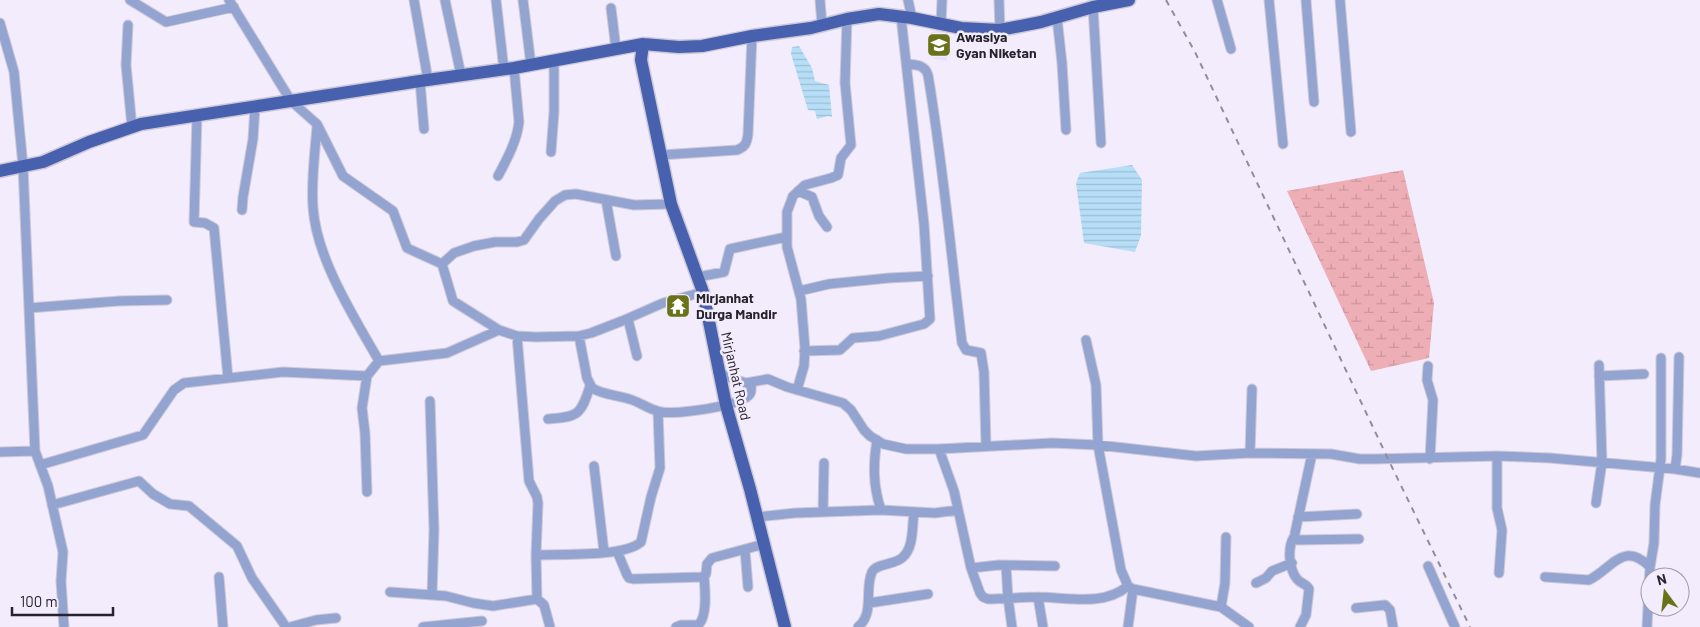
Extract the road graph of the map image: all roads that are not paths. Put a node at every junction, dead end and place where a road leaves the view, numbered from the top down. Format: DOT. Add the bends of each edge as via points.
graph roads {
  1 [pos="130,0"];
  2 [pos="414,0"];
  3 [pos="445,0"];
  4 [pos="496,0"];
  5 [pos="523,0"];
  6 [pos="820,0"];
  7 [pos="908,0"];
  8 [pos="942,0"];
  9 [pos="999,0"];
  10 [pos="1129,0"];
  11 [pos="1217,0"];
  12 [pos="1269,0"];
  13 [pos="1306,0"];
  14 [pos="1340,0"];
  15 [pos="232,4"];
  16 [pos="1085,6"];
  17 [pos="611,8"];
  18 [pos="906,17"];
  19 [pos="1057,18"];
  20 [pos="847,19"];
  21 [pos="0,23"];
  22 [pos="128,25"];
  23 [pos="822,25"];
  24 [pos="941,25"];
  25 [pos="1000,30"];
  26 [pos="752,36"];
  27 [pos="643,44"];
  28 [pos="1231,48"];
  29 [pos="616,49"];
  30 [pos="554,60"];
  31 [pos="908,64"];
  32 [pos="531,65"];
  33 [pos="509,69"];
  34 [pos="461,75"];
  35 [pos="424,80"];
  36 [pos="291,101"];
  37 [pos="1314,102"];
  38 [pos="254,107"];
  39 [pos="196,116"];
  40 [pos="317,124"];
  41 [pos="132,127"];
  42 [pos="424,129"];
  43 [pos="1066,130"];
  44 [pos="1351,132"];
  45 [pos="1102,143"];
  46 [pos="1283,144"];
  47 [pos="551,152"];
  48 [pos="661,155"];
  49 [pos="23,166"];
  50 [pos="0,171"];
  51 [pos="498,176"];
  52 [pos="798,191"];
  53 [pos="606,200"];
  54 [pos="672,204"];
  55 [pos="242,210"];
  56 [pos="827,227"];
  57 [pos="786,237"];
  58 [pos="616,256"];
  59 [pos="442,264"];
  60 [pos="928,276"];
  61 [pos="698,277"];
  62 [pos="800,291"];
  63 [pos="703,292"];
  64 [pos="167,300"];
  65 [pos="29,308"];
  66 [pos="628,319"];
  67 [pos="498,330"];
  68 [pos="517,336"];
  69 [pos="579,336"];
  70 [pos="1086,340"];
  71 [pos="804,351"];
  72 [pos="637,356"];
  73 [pos="1679,357"];
  74 [pos="1661,358"];
  75 [pos="379,361"];
  76 [pos="1599,364"];
  77 [pos="1428,366"];
  78 [pos="718,372"];
  79 [pos="1644,374"];
  80 [pos="367,376"];
  81 [pos="1600,376"];
  82 [pos="228,378"];
  83 [pos="752,383"];
  84 [pos="590,386"];
  85 [pos="1252,388"];
  86 [pos="797,390"];
  87 [pos="430,401"];
  88 [pos="726,405"];
  89 [pos="658,412"];
  90 [pos="548,419"];
  91 [pos="877,440"];
  92 [pos="1098,445"];
  93 [pos="986,446"];
  94 [pos="939,449"];
  95 [pos="35,451"];
  96 [pos="0,452"];
  97 [pos="1250,454"];
  98 [pos="1312,454"];
  99 [pos="1497,456"];
  100 [pos="1430,459"];
  101 [pos="1602,462"];
  102 [pos="824,463"];
  103 [pos="40,464"];
  104 [pos="594,466"];
  105 [pos="1660,468"];
  106 [pos="1675,469"];
  107 [pos="1700,473"];
  108 [pos="367,492"];
  109 [pos="1596,503"];
  110 [pos="52,505"];
  111 [pos="881,510"];
  112 [pos="958,510"];
  113 [pos="823,512"];
  114 [pos="914,512"];
  115 [pos="1357,514"];
  116 [pos="757,517"];
  117 [pos="1298,517"];
  118 [pos="1226,536"];
  119 [pos="1294,537"];
  120 [pos="1359,539"];
  121 [pos="764,544"];
  122 [pos="745,550"];
  123 [pos="617,551"];
  124 [pos="604,552"];
  125 [pos="536,555"];
  126 [pos="1292,563"];
  127 [pos="1006,566"];
  128 [pos="1055,566"];
  129 [pos="1428,566"];
  130 [pos="1650,567"];
  131 [pos="971,568"];
  132 [pos="1499,573"];
  133 [pos="704,576"];
  134 [pos="220,577"];
  135 [pos="1545,577"];
  136 [pos="1256,583"];
  137 [pos="748,587"];
  138 [pos="1130,588"];
  139 [pos="390,592"];
  140 [pos="928,594"];
  141 [pos="432,595"];
  142 [pos="1038,597"];
  143 [pos="1008,598"];
  144 [pos="536,599"];
  145 [pos="868,603"];
  146 [pos="1221,607"];
  147 [pos="1356,608"];
  148 [pos="336,618"];
  149 [pos="482,621"];
  150 [pos="64,627"];
  151 [pos="223,627"];
  152 [pos="286,627"];
  153 [pos="290,627"];
  154 [pos="423,627"];
  155 [pos="550,627"];
  156 [pos="676,627"];
  157 [pos="785,627"];
  158 [pos="858,627"];
  159 [pos="1012,627"];
  160 [pos="1043,627"];
  161 [pos="1128,627"];
  162 [pos="1249,627"];
  163 [pos="1300,627"];
  164 [pos="1393,627"];
  165 [pos="1455,627"];
  1 -- 15 [label="street" via="166,22"];
  2 -- 35 [label="street"];
  3 -- 34 [label="street"];
  4 -- 33 [label="street"];
  5 -- 32 [label="street"];
  6 -- 23 [label="street"];
  7 -- 18 [label="street"];
  8 -- 24 [label="street"];
  9 -- 25 [label="street"];
  10 -- 16 [label="main road"];
  11 -- 28 [label="street"];
  12 -- 46 [label="street"];
  13 -- 37 [label="street"];
  14 -- 44 [label="street"];
  15 -- 36 [label="street"];
  16 -- 19 [label="main road"];
  16 -- 45 [label="street"];
  17 -- 29 [label="street"];
  18 -- 20 [label="main road" via="879,14"];
  18 -- 24 [label="main road"];
  18 -- 31 [label="street"];
  19 -- 25 [label="main road"];
  19 -- 43 [label="street"];
  20 -- 23 [label="main road"];
  20 -- 52 [label="street" via="845,83 851,145 841,158 836,176 811,182"];
  21 -- 49 [label="street" via="14,72"];
  22 -- 41 [label="street" via="126,65"];
  23 -- 26 [label="main road"];
  24 -- 25 [label="main road"];
  26 -- 27 [label="main road" via="702,46"];
  26 -- 48 [label="street" via="748,134 743,148"];
  27 -- 29 [label="main road"];
  27 -- 48 [label="main road, Mirjanhat Road" via="641,60"];
  29 -- 30 [label="main road"];
  30 -- 32 [label="main road"];
  30 -- 47 [label="street"];
  31 -- 60 [label="street"];
  31 -- 93 [label="street" via="922,66 928,75 945,188 962,343 966,350 981,353 984,372"];
  32 -- 33 [label="main road"];
  33 -- 34 [label="main road"];
  33 -- 51 [label="street" via="519,122 516,137"];
  34 -- 35 [label="main road"];
  35 -- 36 [label="main road"];
  35 -- 42 [label="street"];
  36 -- 38 [label="main road"];
  36 -- 40 [label="street"];
  38 -- 39 [label="main road"];
  38 -- 55 [label="street" via="253,139"];
  39 -- 41 [label="main road"];
  39 -- 82 [label="street" via="194,222 214,228"];
  40 -- 59 [label="street" via="343,176 393,211 407,248"];
  40 -- 75 [label="street" via="313,209 321,244 342,297"];
  41 -- 49 [label="main road" via="43,162"];
  48 -- 54 [label="main road, Mirjanhat Road"];
  49 -- 50 [label="main road"];
  49 -- 65 [label="street"];
  52 -- 56 [label="street" via="812,197"];
  52 -- 57 [label="street" via="786,212"];
  53 -- 54 [label="street" via="645,206"];
  53 -- 58 [label="street"];
  53 -- 59 [label="street" via="565,195 555,201 524,240 474,246 454,253"];
  54 -- 61 [label="main road, Mirjanhat Road"];
  57 -- 61 [label="street" via="730,249 724,272"];
  57 -- 62 [label="street"];
  59 -- 67 [label="street" via="453,301"];
  60 -- 62 [label="street" via="829,284"];
  60 -- 71 [label="street" via="930,319 924,324 872,338 853,338 840,350"];
  61 -- 63 [label="main road, Mirjanhat Road"];
  62 -- 71 [label="street"];
  63 -- 66 [label="street" via="663,303"];
  63 -- 78 [label="main road, Mirjanhat Road"];
  64 -- 65 [label="street" via="119,300"];
  65 -- 95 [label="street"];
  66 -- 69 [label="street"];
  66 -- 72 [label="street"];
  67 -- 68 [label="street"];
  67 -- 75 [label="street" via="447,353"];
  68 -- 69 [label="street"];
  68 -- 125 [label="street" via="529,481 538,503"];
  69 -- 84 [label="street"];
  70 -- 92 [label="street" via="1096,385"];
  71 -- 86 [label="street" via="804,366"];
  73 -- 106 [label="street"];
  74 -- 105 [label="street"];
  75 -- 80 [label="street"];
  76 -- 81 [label="street"];
  77 -- 100 [label="street" via="1427,380 1433,400"];
  78 -- 83 [label="street"];
  78 -- 88 [label="main road, Mirjanhat Road"];
  79 -- 81 [label="street"];
  80 -- 82 [label="street" via="282,372"];
  80 -- 108 [label="street" via="362,408"];
  81 -- 101 [label="street"];
  82 -- 103 [label="street" via="178,386 143,435"];
  83 -- 86 [label="street" via="768,379"];
  83 -- 88 [label="street" via="748,396"];
  84 -- 89 [label="street"];
  84 -- 90 [label="street" via="576,414"];
  85 -- 97 [label="street"];
  86 -- 91 [label="street" via="844,403 864,430"];
  87 -- 141 [label="street" via="434,530"];
  88 -- 89 [label="street"];
  88 -- 116 [label="main road, Mirjanhat Road"];
  89 -- 123 [label="street" via="660,468 642,539 636,546"];
  91 -- 94 [label="street" via="906,449"];
  91 -- 111 [label="street" via="874,484"];
  92 -- 93 [label="street" via="1036,443"];
  92 -- 97 [label="street" via="1196,456"];
  92 -- 138 [label="street" via="1121,570"];
  93 -- 94 [label="street"];
  94 -- 112 [label="street"];
  95 -- 96 [label="street"];
  95 -- 103 [label="street"];
  97 -- 98 [label="street"];
  98 -- 100 [label="street" via="1360,459"];
  98 -- 117 [label="street"];
  99 -- 100 [label="street"];
  99 -- 101 [label="street"];
  99 -- 132 [label="street" via="1497,508 1502,530"];
  101 -- 105 [label="street"];
  101 -- 109 [label="street"];
  102 -- 113 [label="street"];
  103 -- 110 [label="street"];
  104 -- 124 [label="street"];
  105 -- 106 [label="street"];
  105 -- 130 [label="street"];
  106 -- 107 [label="street"];
  110 -- 150 [label="street" via="63,552"];
  110 -- 152 [label="street" via="139,481 170,504 189,506 237,546 252,578"];
  111 -- 113 [label="street"];
  111 -- 114 [label="street"];
  112 -- 114 [label="street" via="935,514"];
  112 -- 131 [label="street"];
  113 -- 116 [label="street"];
  114 -- 145 [label="street" via="908,549 900,560 874,569"];
  115 -- 117 [label="street"];
  116 -- 121 [label="main road, Mirjanhat Road"];
  117 -- 119 [label="street"];
  118 -- 146 [label="street"];
  119 -- 120 [label="street" via="1298,540"];
  119 -- 126 [label="street" via="1290,545"];
  121 -- 122 [label="street"];
  121 -- 157 [label="main road, Mirjanhat Road"];
  122 -- 133 [label="street" via="712,558"];
  122 -- 137 [label="street"];
  123 -- 124 [label="street"];
  123 -- 133 [label="street" via="629,578"];
  124 -- 125 [label="street"];
  125 -- 144 [label="street"];
  126 -- 136 [label="street" via="1272,571"];
  126 -- 163 [label="street" via="1297,579 1309,589 1306,615"];
  127 -- 128 [label="street"];
  127 -- 131 [label="street"];
  127 -- 143 [label="street"];
  129 -- 165 [label="street"];
  130 -- 135 [label="street" via="1639,558 1627,556 1620,557 1589,580"];
  131 -- 143 [label="street" via="983,597"];
  133 -- 156 [label="street" via="702,621 698,625"];
  134 -- 151 [label="street"];
  138 -- 142 [label="street" via="1116,594 1079,600"];
  138 -- 146 [label="street"];
  138 -- 161 [label="street"];
  139 -- 141 [label="street"];
  140 -- 145 [label="street"];
  141 -- 144 [label="street" via="493,606"];
  142 -- 143 [label="street"];
  142 -- 160 [label="street"];
  143 -- 159 [label="street"];
  144 -- 155 [label="street" via="544,605"];
  145 -- 158 [label="street" via="867,617"];
  146 -- 162 [label="street"];
  147 -- 164 [label="street" via="1385,605 1390,610"];
  148 -- 153 [label="street"];
  149 -- 154 [label="street"];
}
